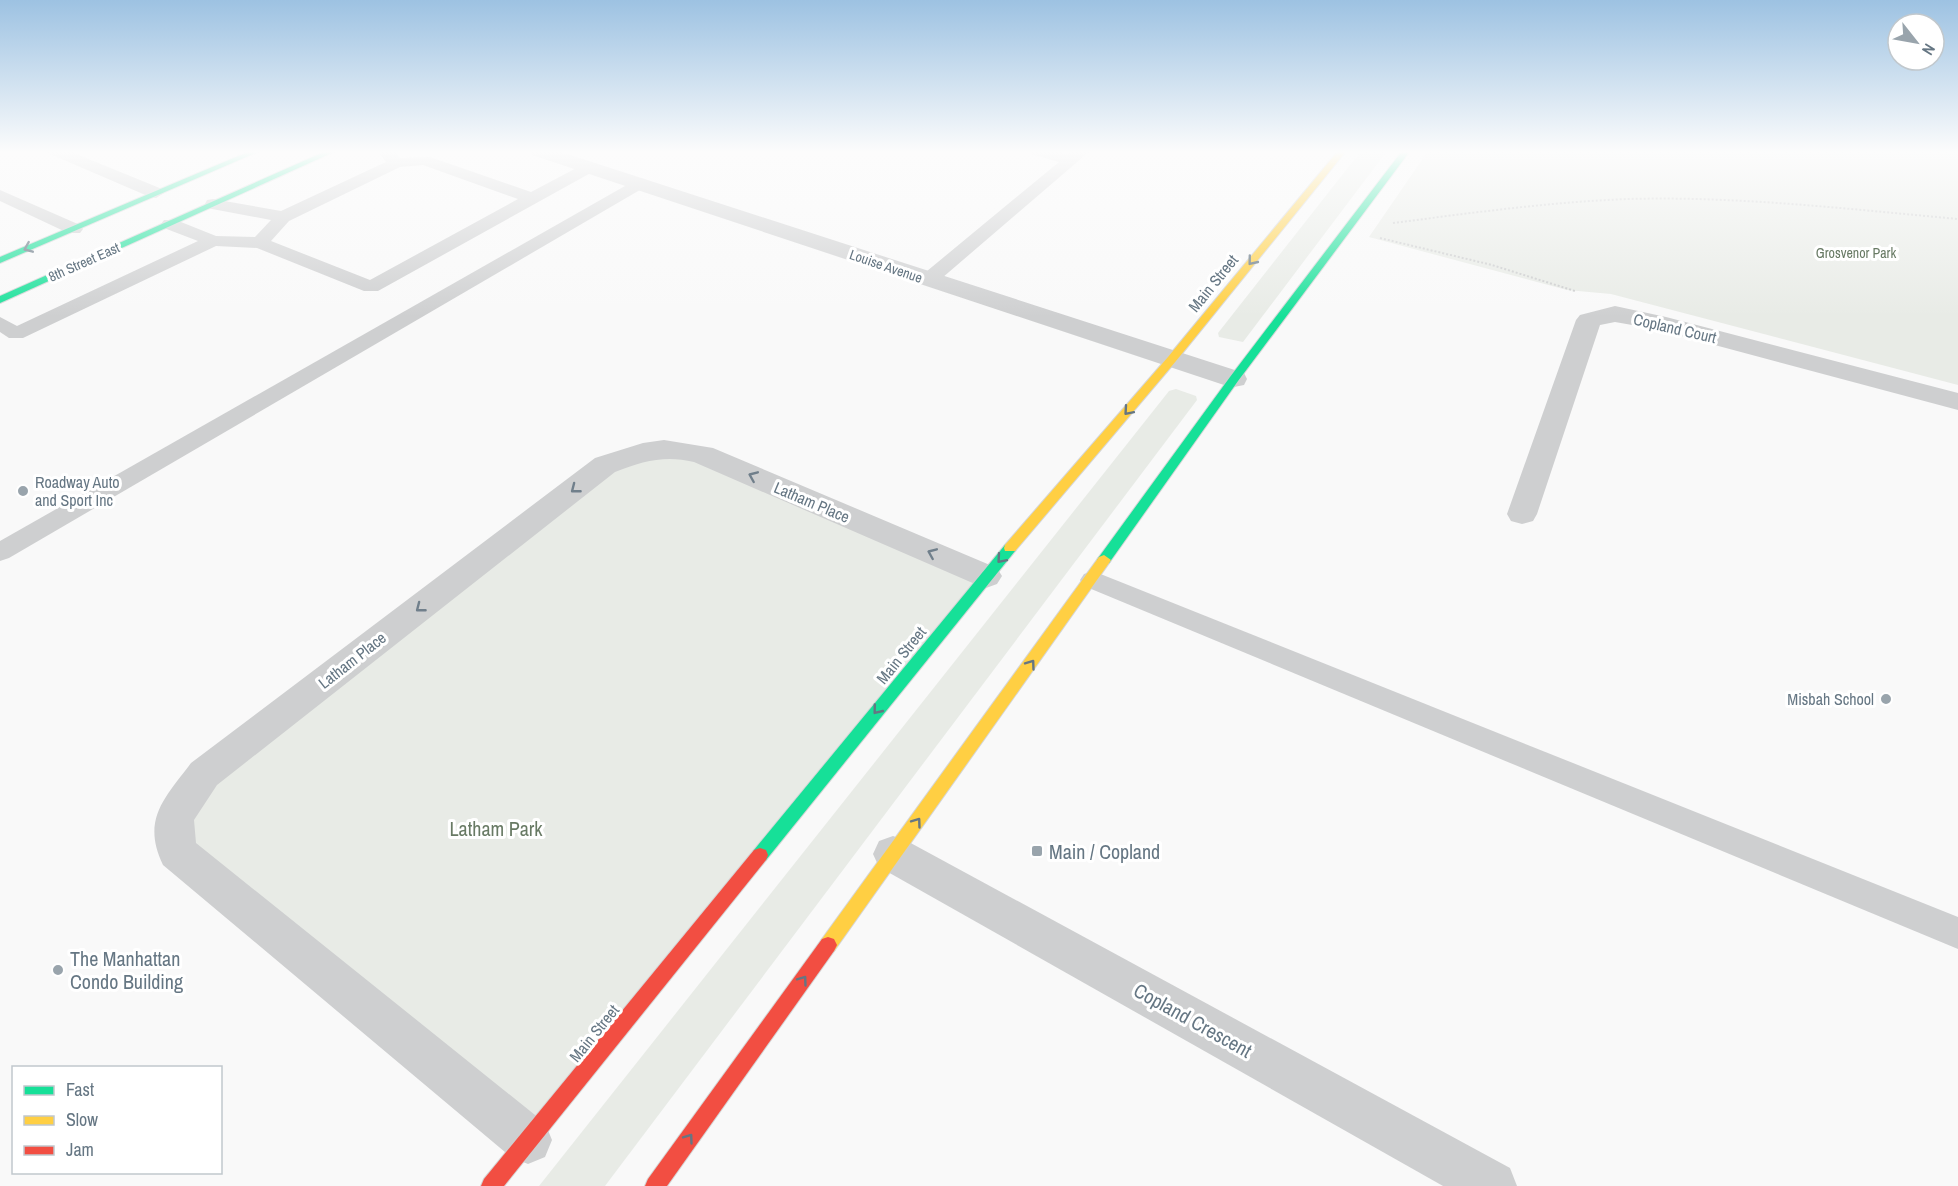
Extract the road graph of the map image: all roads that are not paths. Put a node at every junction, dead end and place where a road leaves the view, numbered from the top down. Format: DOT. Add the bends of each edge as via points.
graph roads {
  1 [pos="25,206"];
  2 [pos="126,206"];
  3 [pos="208,206"];
  4 [pos="227,206"];
  5 [pos="302,206"];
  6 [pos="517,206"];
  7 [pos="599,206"];
  8 [pos="709,206"];
  9 [pos="1016,206"];
  10 [pos="1297,206"];
  11 [pos="1364,206"];
  12 [pos="284,216"];
  13 [pos="170,224"];
  14 [pos="74,229"];
  15 [pos="213,241"];
  16 [pos="260,243"];
  17 [pos="0,260"];
  18 [pos="928,280"];
  19 [pos="0,300"];
  20 [pos="0,323"];
  21 [pos="1172,359"];
  22 [pos="1234,380"];
  23 [pos="1958,402"];
  24 [pos="1522,514"];
  25 [pos="0,552"];
  26 [pos="986,576"];
  27 [pos="1093,580"];
  28 [pos="893,854"];
  29 [pos="1958,933"];
  30 [pos="528,1140"];
  31 [pos="491,1186"];
  32 [pos="655,1186"];
  33 [pos="1492,1186"];
  1 -- 14 [label="lane"];
  2 -- 14 [label="street"];
  3 -- 13 [label="street, 8th Street East"];
  4 -- 12 [label="lane"];
  5 -- 12 [label="lane"];
  6 -- 16 [label="lane" via="371,287"];
  7 -- 25 [label="lane"];
  8 -- 18 [label="street, Louise Avenue"];
  9 -- 18 [label="lane"];
  10 -- 21 [label="street, Main Street, one-way"];
  11 -- 22 [label="street"];
  12 -- 16 [label="lane"];
  13 -- 15 [label="lane"];
  13 -- 19 [label="street, 8th Street East"];
  14 -- 17 [label="street, one-way"];
  15 -- 16 [label="lane"];
  15 -- 20 [label="lane" via="16,334"];
  18 -- 21 [label="street, Louise Avenue"];
  21 -- 22 [label="street, Louise Avenue"];
  21 -- 26 [label="street, Main Street, one-way"];
  22 -- 27 [label="street"];
  23 -- 24 [label="street, Copland Court" via="1657,322 1615,314 1589,320"];
  26 -- 30 [label="street, Main Street, one-way"];
  26 -- 30 [label="street, Latham Place, one-way" via="703,455 676,448 642,450 605,465 204,774 174,817 177,852"];
  28 -- 27 [label="street, one-way"];
  27 -- 29 [label="lane"];
  32 -- 28 [label="street, one-way"];
  28 -- 33 [label="street, Copland Crescent"];
  30 -- 31 [label="street, Main Street"];
}
